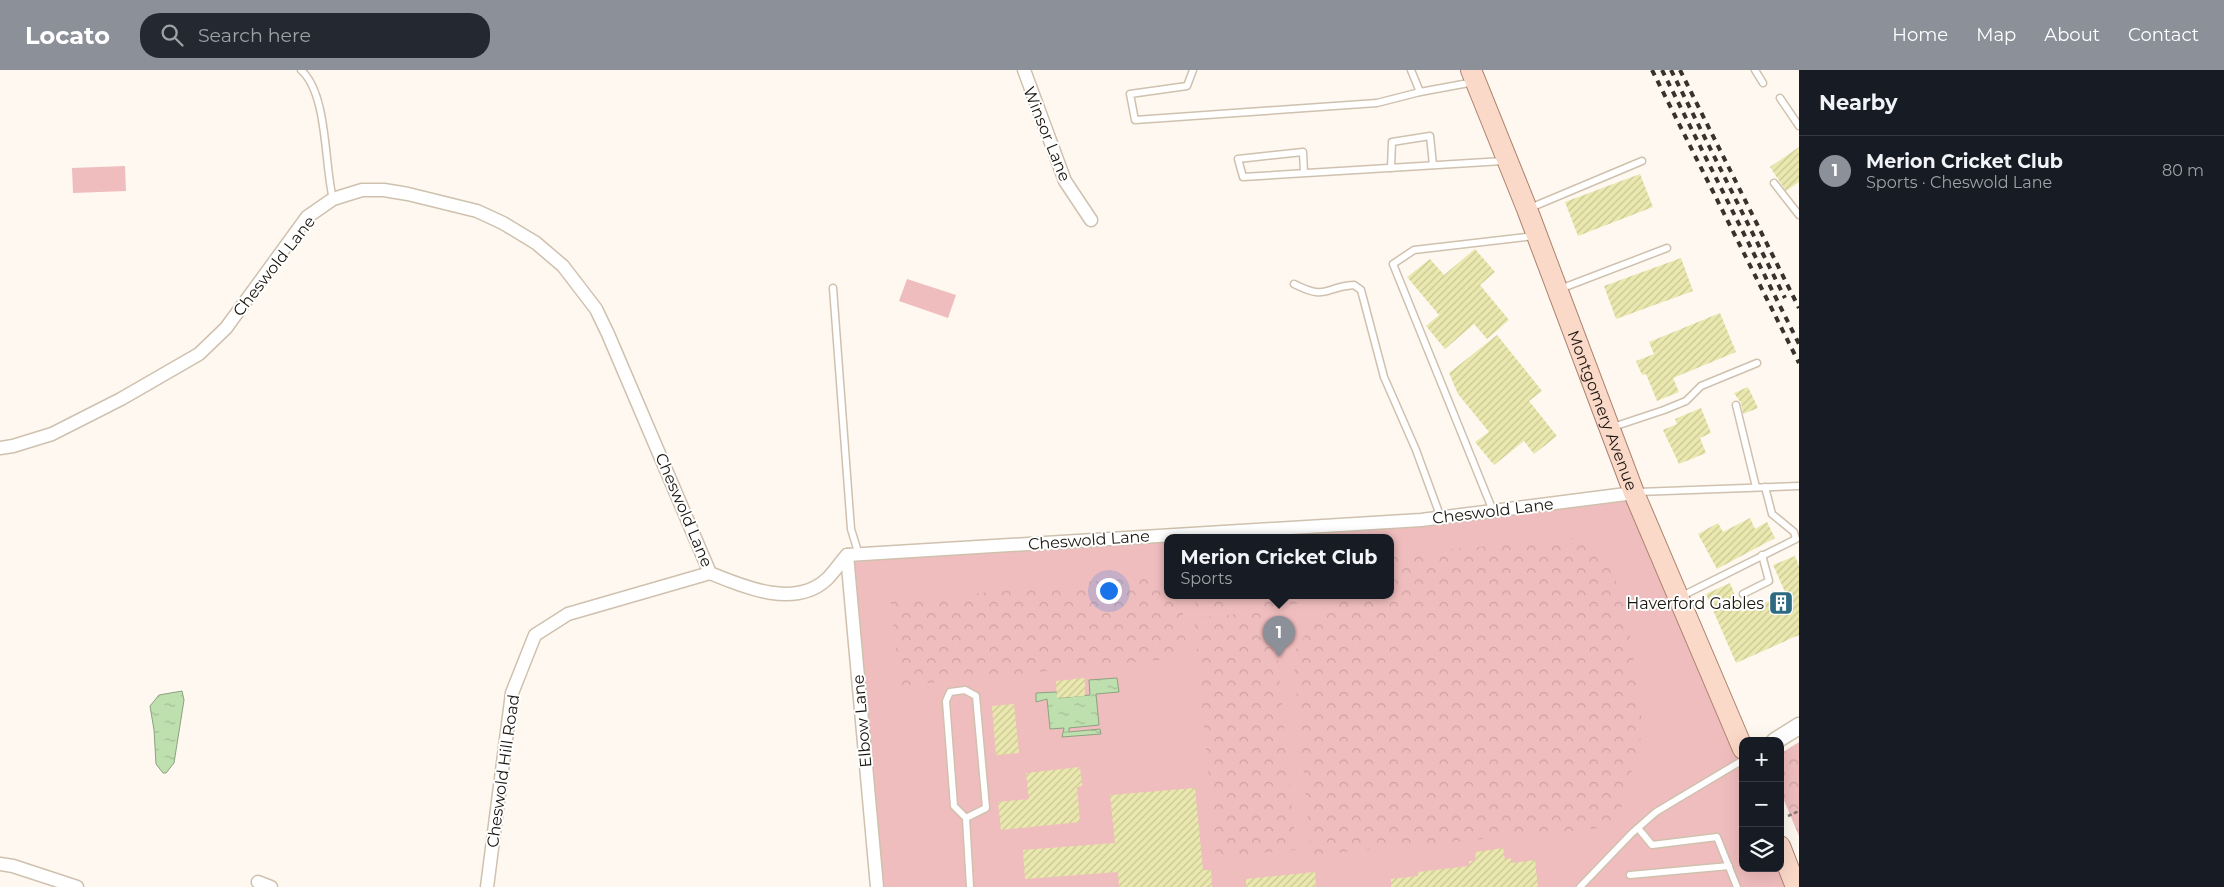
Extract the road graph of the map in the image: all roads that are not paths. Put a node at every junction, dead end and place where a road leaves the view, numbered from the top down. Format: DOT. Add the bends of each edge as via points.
graph roads {
  1 [pos="301,70"];
  2 [pos="1024,70"];
  3 [pos="1193,70"];
  4 [pos="1411,70"];
  5 [pos="1755,70"];
  6 [pos="1473,76"];
  7 [pos="1763,83"];
  8 [pos="1420,92"];
  9 [pos="1780,98"];
  10 [pos="1799,126"];
  11 [pos="1642,160"];
  12 [pos="1507,161"];
  13 [pos="1433,165"];
  14 [pos="1391,168"];
  15 [pos="1304,173"];
  16 [pos="1774,183"];
  17 [pos="333,199"];
  18 [pos="1527,209"];
  19 [pos="1799,215"];
  20 [pos="1091,220"];
  21 [pos="1536,236"];
  22 [pos="1667,248"];
  23 [pos="1294,284"];
  24 [pos="833,288"];
  25 [pos="1557,291"];
  26 [pos="1756,362"];
  27 [pos="1736,406"];
  28 [pos="1609,428"];
  29 [pos="0,448"];
  30 [pos="1799,486"];
  31 [pos="1756,487"];
  32 [pos="1765,487"];
  33 [pos="1634,493"];
  34 [pos="1493,511"];
  35 [pos="1441,518"];
  36 [pos="1187,534"];
  37 [pos="1164,535"];
  38 [pos="853,555"];
  39 [pos="1762,555"];
  40 [pos="710,573"];
  41 [pos="1743,594"];
  42 [pos="1679,598"];
  43 [pos="1799,726"];
  44 [pos="1781,737"];
  45 [pos="1739,740"];
  46 [pos="1739,762"];
  47 [pos="966,818"];
  48 [pos="1638,828"];
  49 [pos="1784,856"];
  50 [pos="0,864"];
  51 [pos="1729,866"];
  52 [pos="1630,876"];
  53 [pos="258,882"];
  54 [pos="77,887"];
  55 [pos="270,887"];
  56 [pos="487,887"];
  57 [pos="877,887"];
  58 [pos="970,887"];
  59 [pos="1580,887"];
  60 [pos="1737,887"];
  61 [pos="1796,887"];
  1 -- 17 [label="lane" via="314,88"];
  2 -- 20 [label="street, Winsor Lane" via="1065,181"];
  3 -- 8 [label="lane" via="1187,86 1130,94 1135,120 1377,102"];
  4 -- 8 [label="lane"];
  5 -- 7 [label="lane"];
  6 -- 8 [label="lane"];
  6 -- 12 [label="main road, Montgomery Avenue"];
  9 -- 10 [label="lane"];
  11 -- 18 [label="lane"];
  12 -- 13 [label="lane"];
  12 -- 18 [label="main road, Montgomery Avenue"];
  13 -- 14 [label="lane"];
  13 -- 14 [label="lane" via="1430,136 1392,142"];
  14 -- 15 [label="lane"];
  15 -- 15 [label="lane" via="1243,177 1238,159 1302,152"];
  16 -- 19 [label="lane"];
  17 -- 29 [label="street, Cheswold Lane" via="307,217 226,328 199,354 122,399 52,434"];
  17 -- 40 [label="street, Cheswold Lane" via="362,190 384,190 477,211 536,243 563,266 596,308"];
  18 -- 21 [label="main road, Montgomery Avenue"];
  21 -- 25 [label="main road, Montgomery Avenue"];
  21 -- 34 [label="lane" via="1414,250 1393,264"];
  22 -- 25 [label="lane"];
  23 -- 35 [label="lane" via="1313,294 1354,285 1361,290 1384,377"];
  24 -- 38 [label="lane"];
  25 -- 28 [label="main road, Montgomery Avenue"];
  26 -- 28 [label="lane" via="1701,386 1686,401"];
  27 -- 31 [label="lane"];
  28 -- 33 [label="main road, Montgomery Avenue"];
  30 -- 32 [label="lane"];
  31 -- 32 [label="lane"];
  31 -- 33 [label="lane"];
  32 -- 39 [label="lane" via="1772,514 1794,532 1796,539"];
  33 -- 34 [label="street, Cheswold Lane"];
  33 -- 42 [label="main road, Montgomery Avenue"];
  34 -- 35 [label="street, Cheswold Lane"];
  35 -- 36 [label="street, Cheswold Lane"];
  37 -- 38 [label="street, Cheswold Lane"];
  38 -- 40 [label="street, Cheswold Lane" via="826,580 805,592 757,591"];
  38 -- 57 [label="street, Elbow Lane"];
  39 -- 41 [label="lane" via="1769,582"];
  39 -- 42 [label="lane"];
  40 -- 56 [label="street, Cheswold Hill Road" via="568,614 535,635 512,693"];
  42 -- 45 [label="main road, Montgomery Avenue"];
  43 -- 44 [label="street"];
  46 -- 48 [label="lane" via="1656,812"];
  47 -- 47 [label="lane" via="986,808 976,696 965,690 950,692 946,701 954,806"];
  47 -- 58 [label="lane"];
  48 -- 51 [label="lane" via="1652,845 1718,837"];
  48 -- 59 [label="lane"];
  49 -- 61 [label="main road"];
  50 -- 54 [label="street"];
  51 -- 52 [label="lane"];
  51 -- 60 [label="lane"];
  53 -- 55 [label="street"];
}
